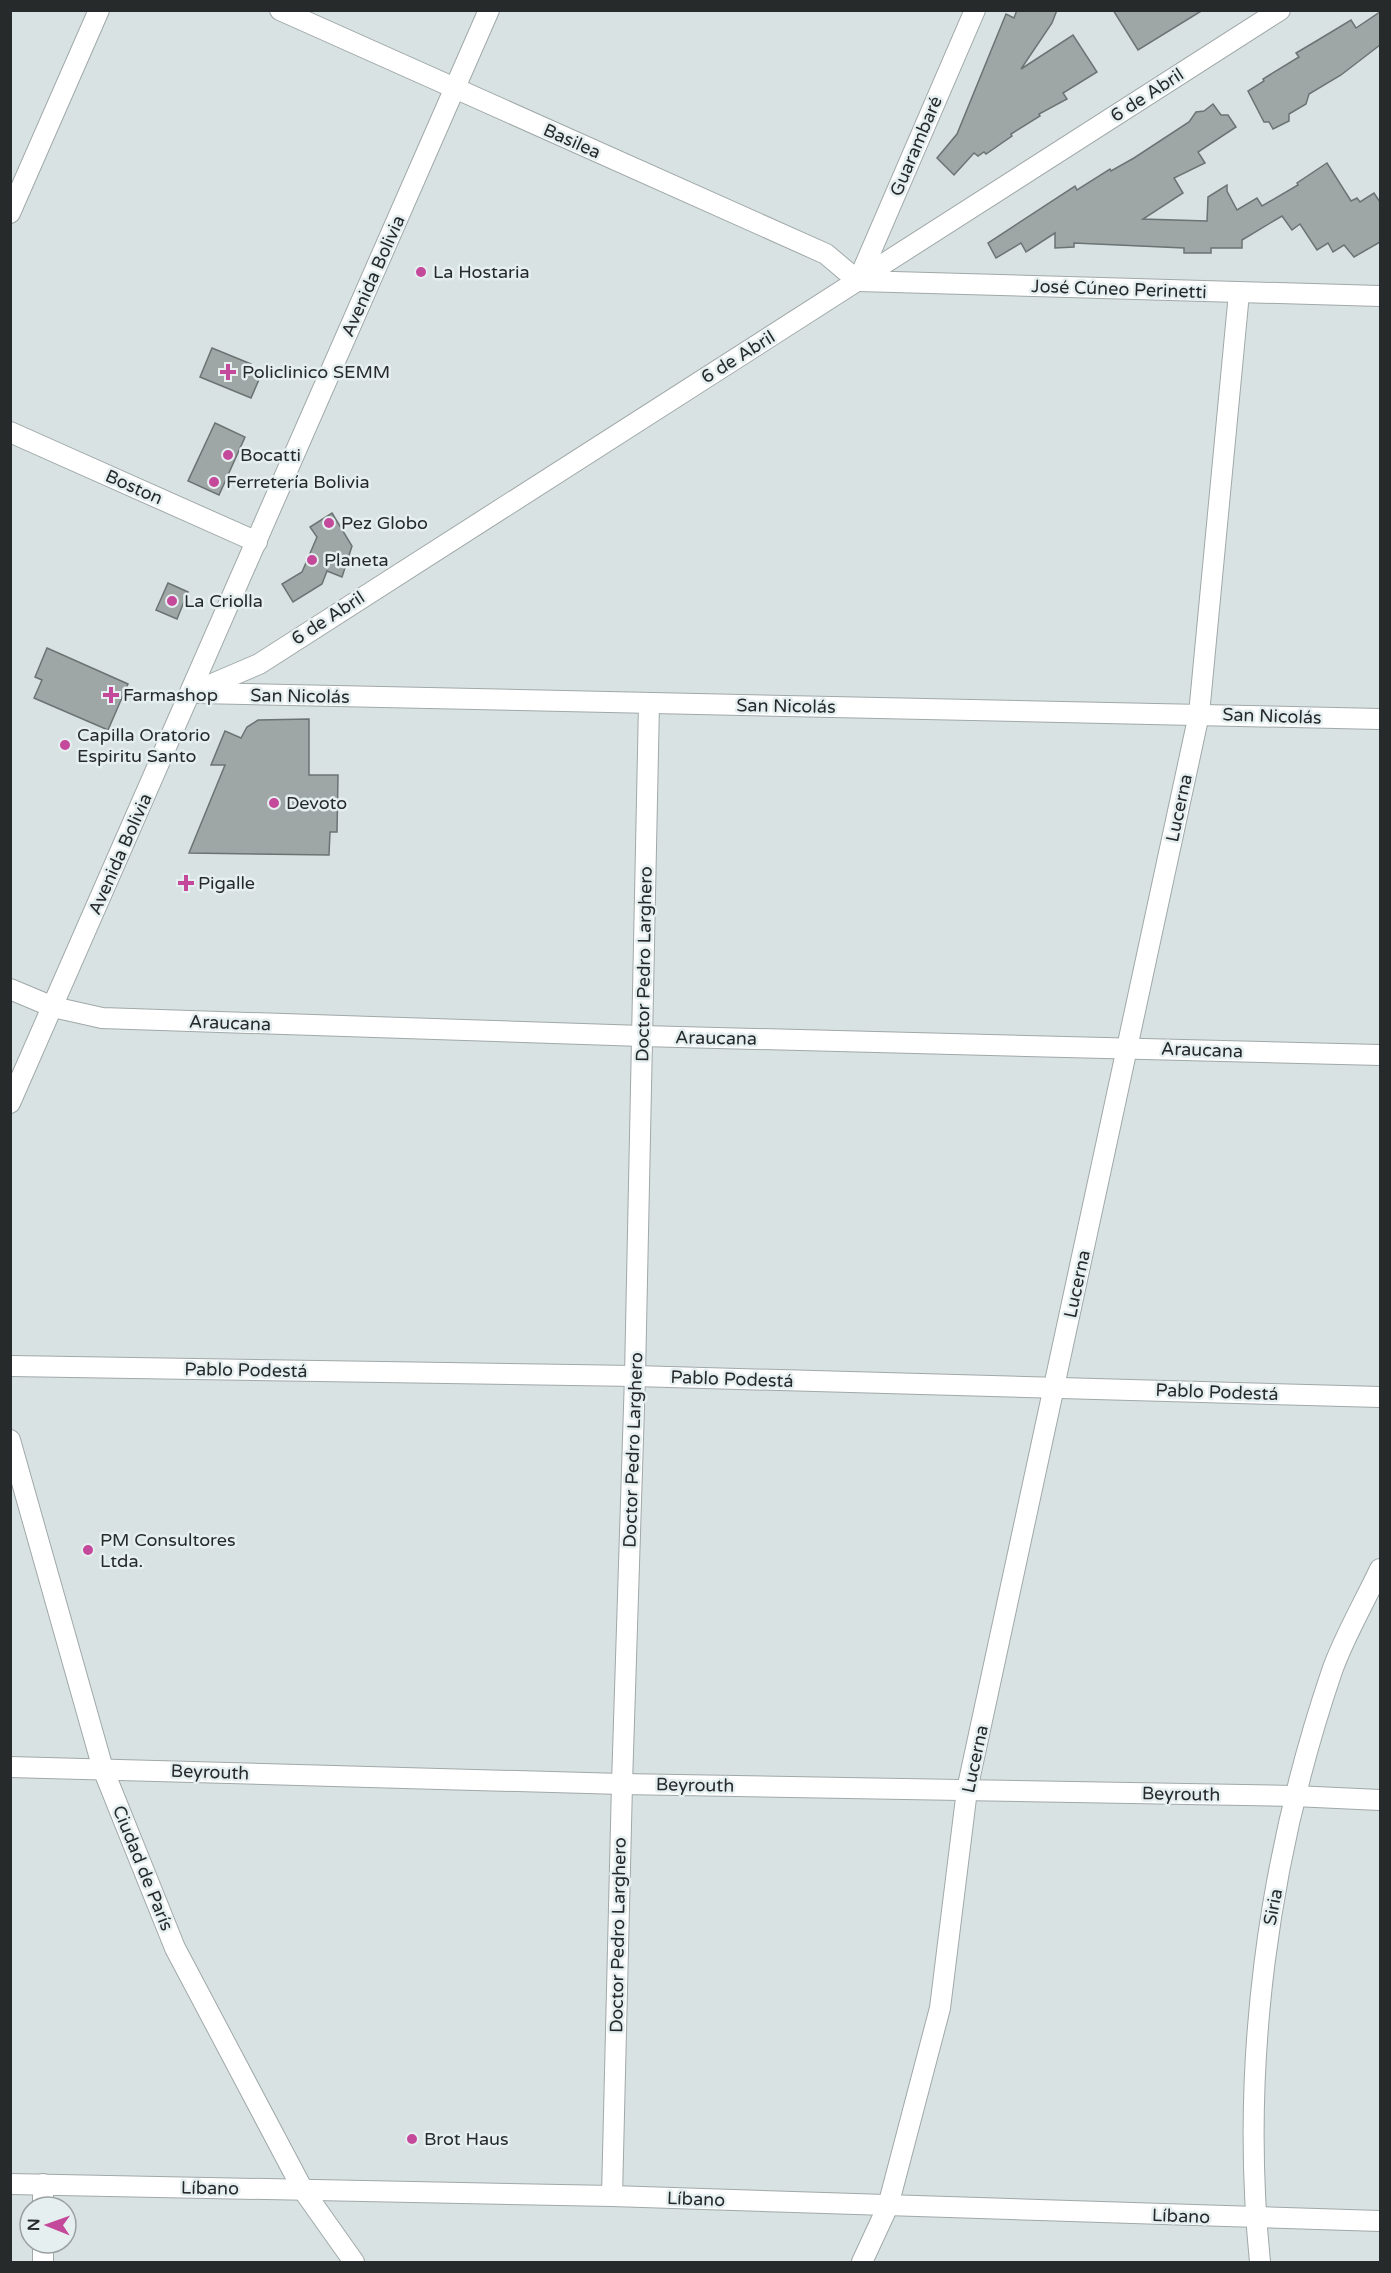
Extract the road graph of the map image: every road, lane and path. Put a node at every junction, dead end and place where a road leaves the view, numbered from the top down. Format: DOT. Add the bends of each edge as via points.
graph roads {
  1 [pos="99,10"];
  2 [pos="280,10"];
  3 [pos="489,10"];
  4 [pos="975,10"];
  5 [pos="1280,10"];
  6 [pos="455,88"];
  7 [pos="10,213"];
  8 [pos="858,281"];
  9 [pos="1239,293"];
  10 [pos="1380,296"];
  11 [pos="10,432"];
  12 [pos="257,542"];
  13 [pos="191,693"];
  14 [pos="649,703"];
  15 [pos="1198,714"];
  16 [pos="1380,719"];
  17 [pos="10,989"];
  18 [pos="52,1007"];
  19 [pos="642,1036"];
  20 [pos="1128,1048"];
  21 [pos="1380,1055"];
  22 [pos="10,1103"];
  23 [pos="10,1366"];
  24 [pos="635,1376"];
  25 [pos="1055,1388"];
  26 [pos="1380,1397"];
  27 [pos="10,1440"];
  28 [pos="1380,1569"];
  29 [pos="10,1767"];
  30 [pos="103,1769"];
  31 [pos="622,1784"];
  32 [pos="967,1790"];
  33 [pos="1294,1796"];
  34 [pos="1380,1800"];
  35 [pos="10,2184"];
  36 [pos="44,2184"];
  37 [pos="303,2190"];
  38 [pos="44,2195"];
  39 [pos="612,2196"];
  40 [pos="888,2206"];
  41 [pos="1256,2218"];
  42 [pos="1380,2221"];
  43 [pos="354,2262"];
  44 [pos="862,2262"];
  45 [pos="1260,2262"];
  1 -- 7 [label="street"];
  2 -- 6 [label="street, Basilea"];
  3 -- 6 [label="street, Avenida Bolivia"];
  4 -- 8 [label="street, Guarambaré"];
  5 -- 8 [label="street, 6 de Abril"];
  6 -- 8 [label="street, Basilea" via="826,254"];
  6 -- 12 [label="street, Avenida Bolivia"];
  8 -- 9 [label="street, José Cúneo Perinetti"];
  8 -- 13 [label="street, 6 de Abril" via="258,664"];
  9 -- 10 [label="street, José Cúneo Perinetti"];
  9 -- 15 [label="street, Lucerna"];
  11 -- 12 [label="street, Boston"];
  12 -- 13 [label="street, Avenida Bolivia"];
  13 -- 14 [label="street, San Nicolás"];
  13 -- 18 [label="street, Avenida Bolivia"];
  14 -- 15 [label="street, San Nicolás"];
  14 -- 19 [label="street, Doctor Pedro Larghero"];
  15 -- 16 [label="street, San Nicolás"];
  15 -- 20 [label="street, Lucerna"];
  17 -- 18 [label="street, Araucana"];
  18 -- 19 [label="street, Araucana" via="102,1018"];
  18 -- 22 [label="street, Avenida Bolivia"];
  19 -- 20 [label="street, Araucana"];
  19 -- 24 [label="street, Doctor Pedro Larghero"];
  20 -- 21 [label="street, Araucana"];
  20 -- 25 [label="street, Lucerna"];
  23 -- 24 [label="street, Pablo Podestá"];
  24 -- 25 [label="street, Pablo Podestá"];
  24 -- 31 [label="street, Doctor Pedro Larghero"];
  25 -- 26 [label="street, Pablo Podestá"];
  25 -- 32 [label="street, Lucerna"];
  27 -- 30 [label="street, Ciudad de París"];
  28 -- 33 [label="street, Siria" via="1332,1669"];
  29 -- 30 [label="street, Beyrouth"];
  30 -- 31 [label="street, Beyrouth"];
  30 -- 37 [label="street, Ciudad de París" via="175,1948"];
  31 -- 32 [label="street, Beyrouth"];
  31 -- 39 [label="street, Doctor Pedro Larghero"];
  32 -- 33 [label="street, Beyrouth"];
  32 -- 40 [label="street, Lucerna" via="940,2008"];
  33 -- 34 [label="street, Beyrouth"];
  33 -- 41 [label="street, Siria" via="1267,1938 1254,2081"];
  35 -- 36 [label="street, Líbano"];
  36 -- 37 [label="street, Líbano"];
  36 -- 38 [label="street"];
  37 -- 39 [label="street, Líbano"];
  37 -- 43 [label="street, Ciudad de París"];
  39 -- 40 [label="street, Líbano"];
  40 -- 41 [label="street, Líbano"];
  40 -- 44 [label="street, Lucerna"];
  41 -- 42 [label="street, Líbano"];
  41 -- 45 [label="street, Siria"];
}
